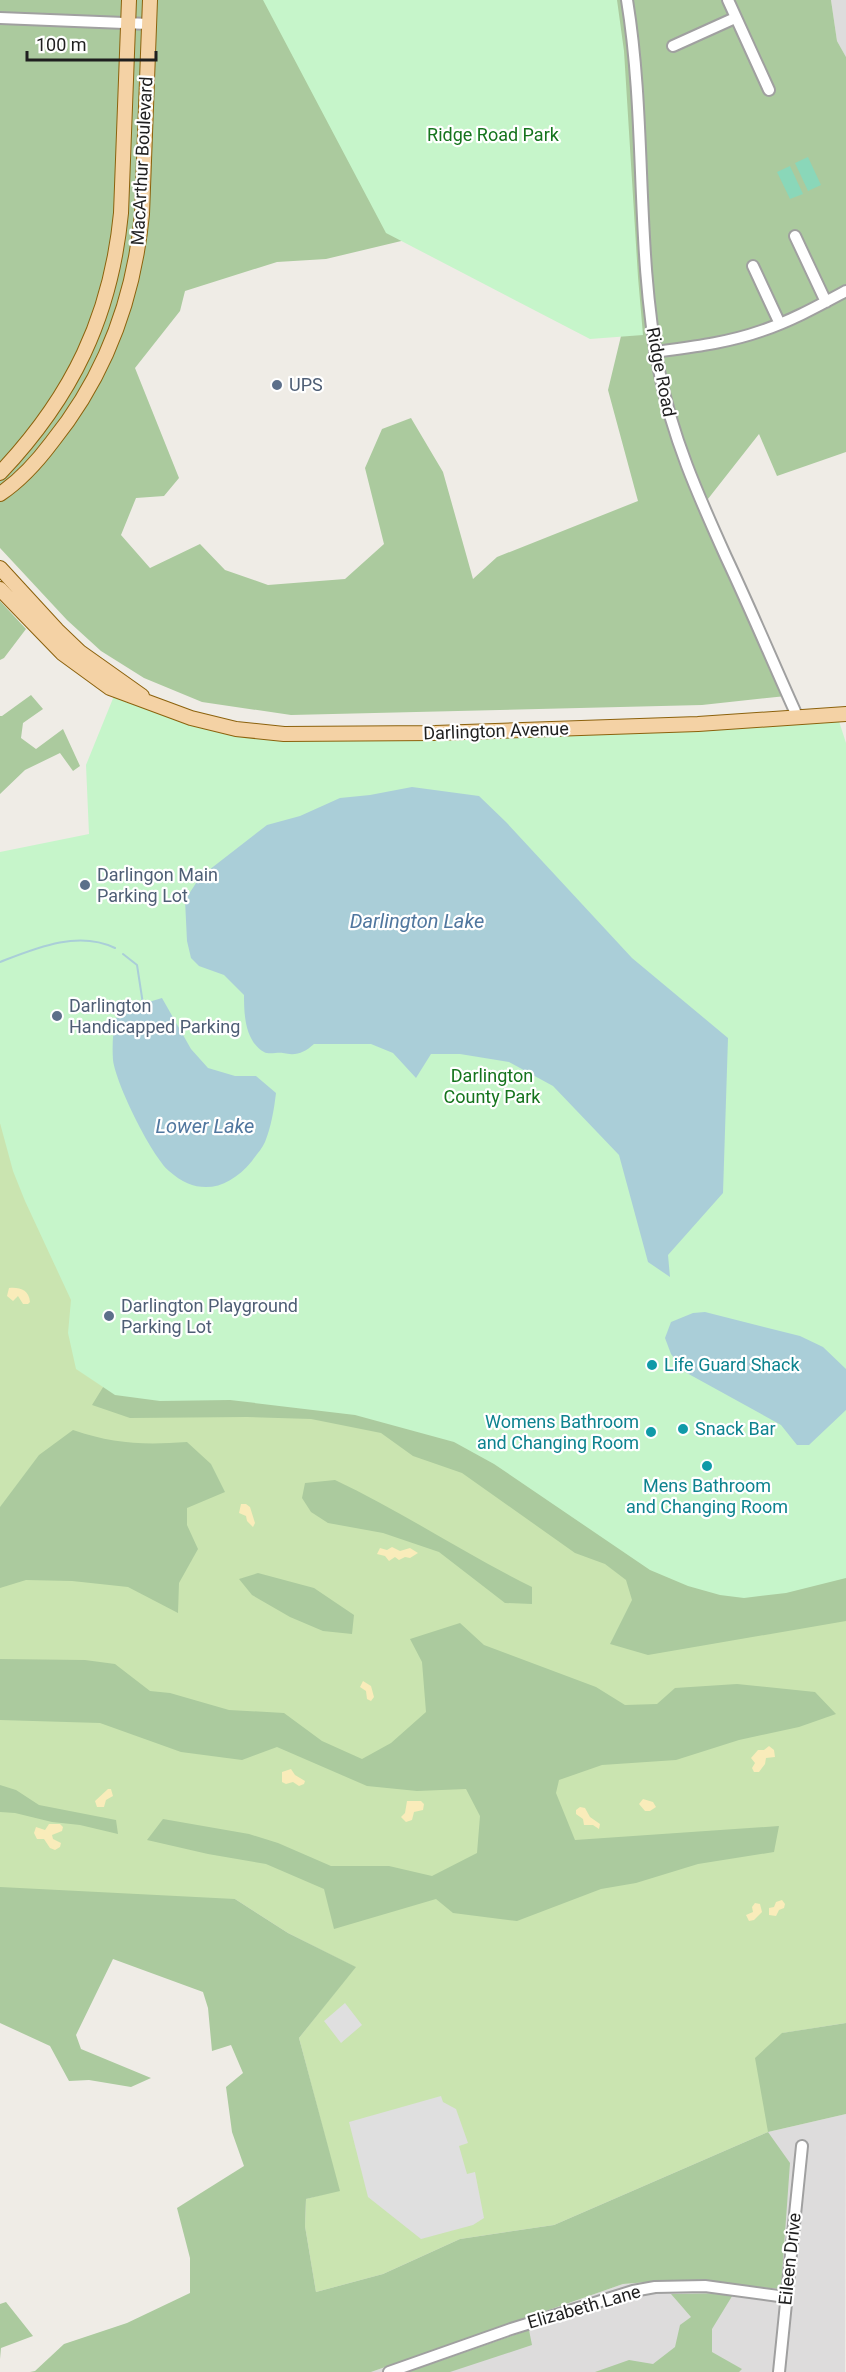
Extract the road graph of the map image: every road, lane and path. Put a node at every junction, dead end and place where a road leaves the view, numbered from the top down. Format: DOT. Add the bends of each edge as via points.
graph roads {
  1 [pos="129,0"];
  2 [pos="150,0"];
  3 [pos="627,0"];
  4 [pos="728,0"];
  5 [pos="0,18"];
  6 [pos="735,18"];
  7 [pos="128,23"];
  8 [pos="149,24"];
  9 [pos="673,46"];
  10 [pos="769,90"];
  11 [pos="795,236"];
  12 [pos="753,266"];
  13 [pos="113,271"];
  14 [pos="846,291"];
  15 [pos="826,302"];
  16 [pos="780,324"];
  17 [pos="113,342"];
  18 [pos="655,352"];
  19 [pos="83,357"];
  20 [pos="0,470"];
  21 [pos="14,485"];
  22 [pos="0,494"];
  23 [pos="0,503"];
  24 [pos="0,557"];
  25 [pos="0,568"];
  26 [pos="14,582"];
  27 [pos="0,589"];
  28 [pos="150,704"];
  29 [pos="846,714"];
  30 [pos="798,718"];
  31 [pos="802,2146"];
  32 [pos="786,2297"];
  33 [pos="389,2372"];
  34 [pos="779,2372"];
  1 -- 7 [label="main road, MacArthur Boulevard"];
  2 -- 8 [label="main road, MacArthur Boulevard"];
  3 -- 18 [label="street, Ridge Road"];
  4 -- 6 [label="street"];
  5 -- 7 [label="street"];
  6 -- 9 [label="street"];
  6 -- 10 [label="street"];
  7 -- 8 [label="street"];
  7 -- 13 [label="main road, MacArthur Boulevard" via="121,213"];
  8 -- 17 [label="main road, MacArthur Boulevard" via="139,245 126,306"];
  11 -- 15 [label="street"];
  12 -- 16 [label="street"];
  13 -- 17 [label="main road" via="115,285 104,326 104,334"];
  13 -- 19 [label="main road, MacArthur Boulevard"];
  14 -- 15 [label="street"];
  15 -- 16 [label="street"];
  16 -- 18 [label="street" via="731,340"];
  17 -- 19 [label="main road" via="93,347"];
  17 -- 21 [label="main road, MacArthur Boulevard" via="75,413"];
  18 -- 30 [label="street, Ridge Road" via="678,445"];
  19 -- 20 [label="main road, MacArthur Boulevard" via="65,391 28,443"];
  21 -- 22 [label="main road, MacArthur Boulevard"];
  21 -- 23 [label="main road"];
  24 -- 26 [label="main road"];
  25 -- 26 [label="main road, Darlington Avenue"];
  26 -- 28 [label="main road, Darlington Avenue" via="80,652"];
  27 -- 28 [label="main road, Darlington Avenue" via="69,658 110,688"];
  28 -- 30 [label="main road, Darlington Avenue" via="217,725 284,734 435,733"];
  29 -- 30 [label="main road, Darlington Avenue"];
  31 -- 32 [label="street, Eileen Drive"];
  32 -- 33 [label="street, Elizabeth Lane" via="694,2286 633,2291"];
  32 -- 34 [label="street, Eileen Drive"];
}
